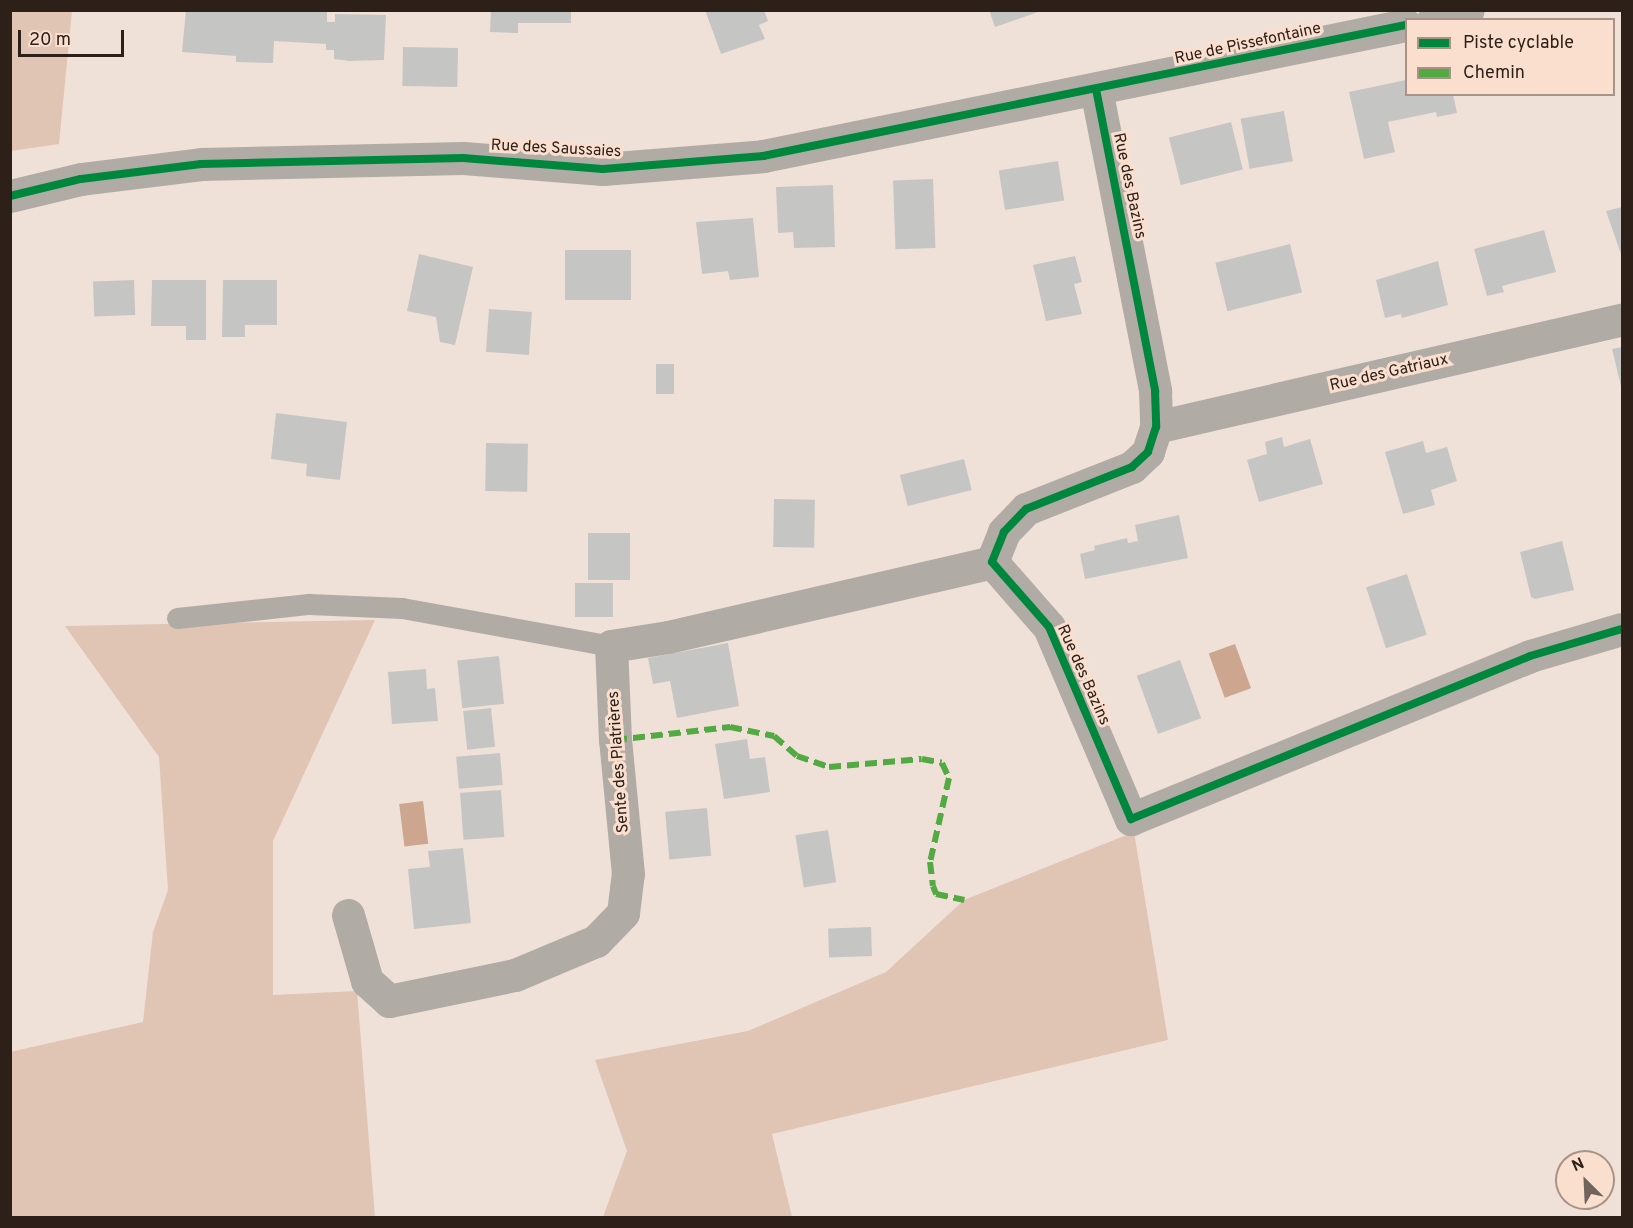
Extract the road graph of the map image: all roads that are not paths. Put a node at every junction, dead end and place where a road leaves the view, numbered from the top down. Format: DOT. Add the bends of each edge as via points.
graph roads {
  1 [pos="1468,10"];
  2 [pos="1440,18"];
  3 [pos="1405,25"];
  4 [pos="1096,89"];
  5 [pos="10,196"];
  6 [pos="1623,319"];
  7 [pos="1156,427"];
  8 [pos="992,562"];
  9 [pos="177,618"];
  10 [pos="1623,629"];
  11 [pos="611,646"];
  12 [pos="348,915"];
  1 -- 2 [label="street"];
  3 -- 4 [label="street, Rue de Pissefontaine"];
  4 -- 5 [label="street, Rue des Saussaies" via="764,156 603,169 463,158 201,164 81,179"];
  4 -- 7 [label="street, Rue des Bazins" via="1153,380"];
  6 -- 7 [label="street, Rue des Gatriaux"];
  7 -- 8 [label="street, Rue des Bazins" via="1148,452 1132,467 1026,509 1004,532"];
  8 -- 10 [label="street, Rue des Bazins" via="1049,627 1131,819 1530,656"];
  8 -- 11 [label="street" via="668,637"];
  9 -- 11 [label="lane" via="309,604 402,608"];
  11 -- 12 [label="street, Sente des Platrières" via="628,874 623,913 596,941 515,975 389,1001 367,981"];
}
